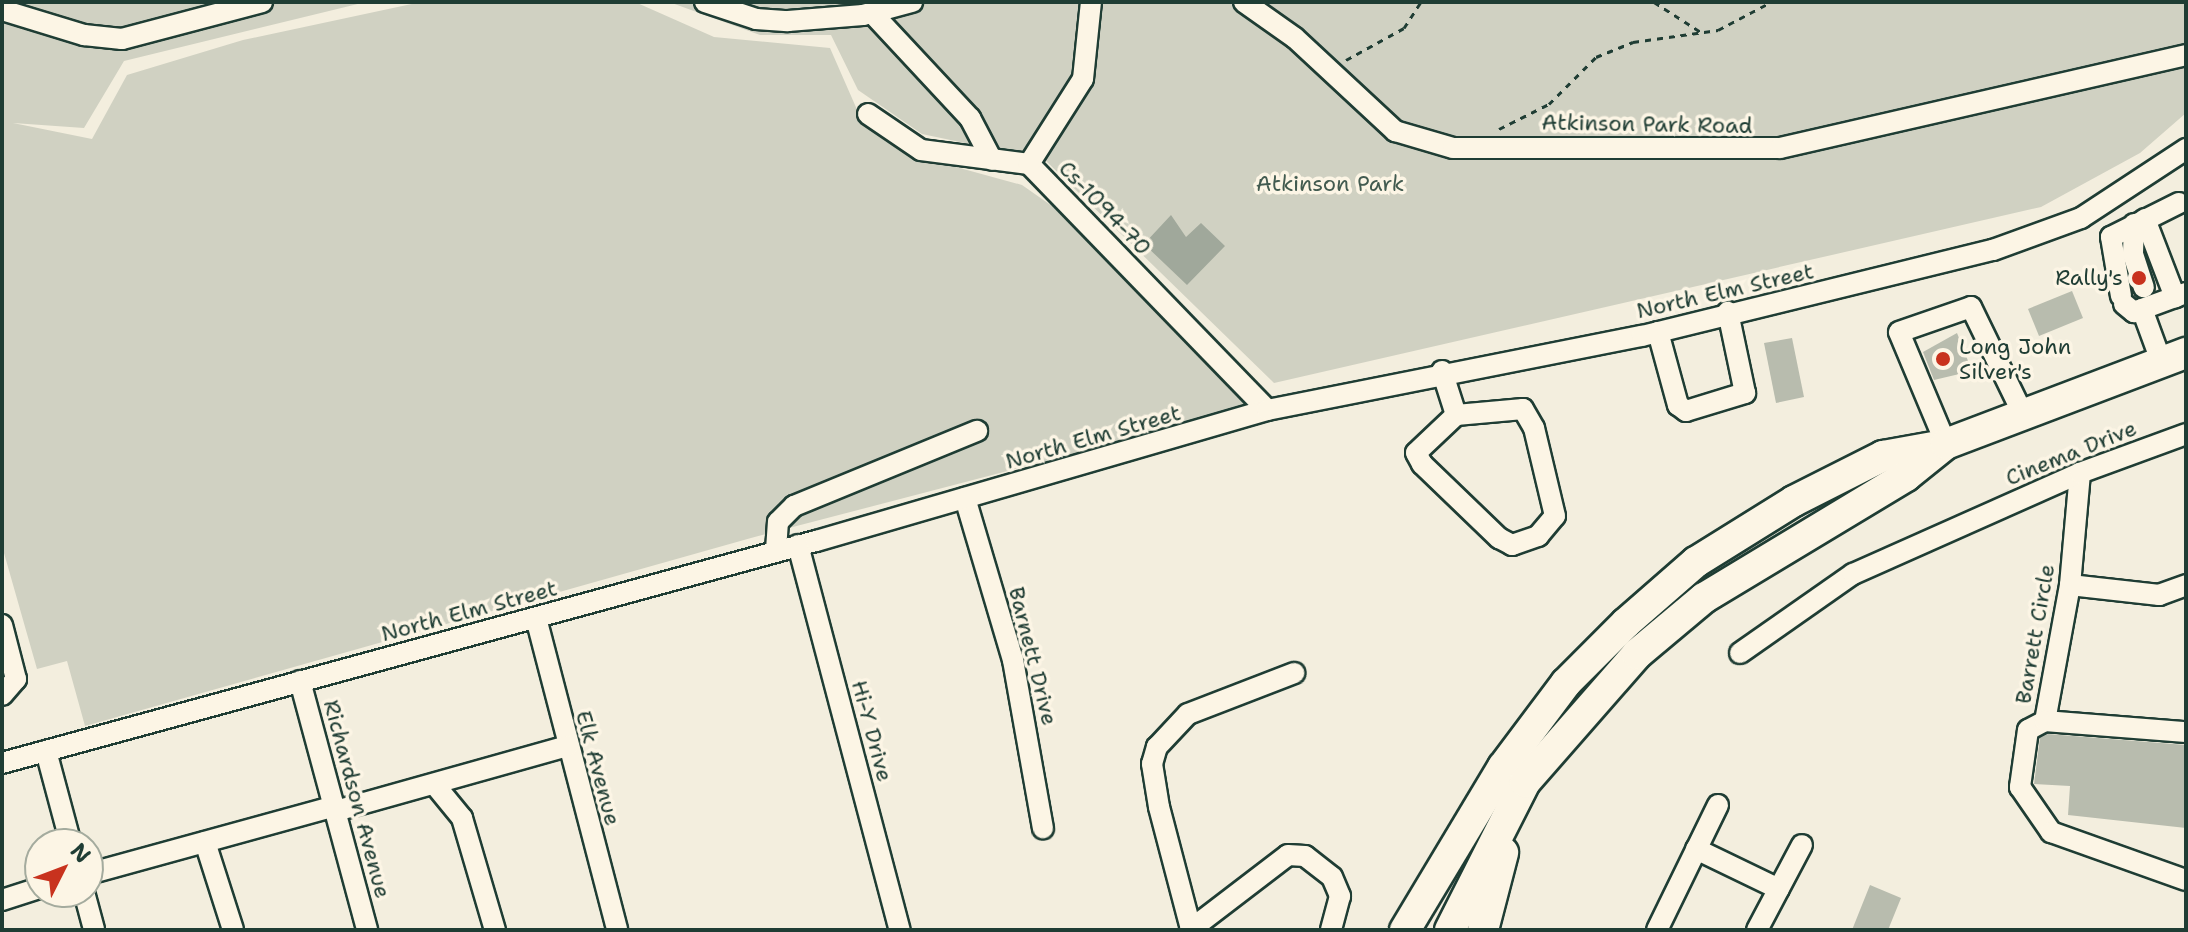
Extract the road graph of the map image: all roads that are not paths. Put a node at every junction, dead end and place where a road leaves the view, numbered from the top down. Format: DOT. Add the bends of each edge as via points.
graph roads {
  1 [pos="262,2"];
  2 [pos="705,2"];
  3 [pos="912,2"];
  4 [pos="1091,2"];
  5 [pos="1244,2"];
  6 [pos="2,10"];
  7 [pos="872,13"];
  8 [pos="2186,55"];
  9 [pos="868,114"];
  10 [pos="2186,149"];
  11 [pos="992,160"];
  12 [pos="1029,164"];
  13 [pos="2154,175"];
  14 [pos="2183,208"];
  15 [pos="2140,222"];
  16 [pos="2180,295"];
  17 [pos="2138,300"];
  18 [pos="1728,312"];
  19 [pos="1658,332"];
  20 [pos="2174,357"];
  21 [pos="1442,371"];
  22 [pos="1267,410"];
  23 [pos="2022,412"];
  24 [pos="1456,415"];
  25 [pos="977,431"];
  26 [pos="2186,434"];
  27 [pos="1946,444"];
  28 [pos="2080,473"];
  29 [pos="965,498"];
  30 [pos="798,545"];
  31 [pos="776,550"];
  32 [pos="2070,585"];
  33 [pos="2186,585"];
  34 [pos="536,618"];
  35 [pos="2,625"];
  36 [pos="1740,653"];
  37 [pos="1294,673"];
  38 [pos="300,681"];
  39 [pos="2,695"];
  40 [pos="2045,721"];
  41 [pos="2186,732"];
  42 [pos="568,746"];
  43 [pos="46,751"];
  44 [pos="2,763"];
  45 [pos="1525,782"];
  46 [pos="435,785"];
  47 [pos="1718,805"];
  48 [pos="335,808"];
  49 [pos="67,828"];
  50 [pos="1043,828"];
  51 [pos="205,842"];
  52 [pos="1802,845"];
  53 [pos="1696,849"];
  54 [pos="104,870"];
  55 [pos="2186,880"];
  56 [pos="1432,887"];
  57 [pos="1779,889"];
  58 [pos="24,893"];
  59 [pos="2,900"];
  60 [pos="88,908"];
  61 [pos="1190,929"];
  62 [pos="94,930"];
  63 [pos="233,930"];
  64 [pos="367,930"];
  65 [pos="495,930"];
  66 [pos="617,930"];
  67 [pos="900,930"];
  68 [pos="1331,930"];
  69 [pos="1405,930"];
  70 [pos="1417,930"];
  71 [pos="1450,930"];
  72 [pos="1483,930"];
  73 [pos="1657,930"];
  74 [pos="1757,930"];
  1 -- 6 [label="street" via="122,39 84,35"];
  2 -- 7 [label="street" via="756,19"];
  3 -- 7 [label="street"];
  4 -- 12 [label="street" via="1083,79"];
  5 -- 8 [label="street, Atkinson Park Road" via="1382,121 1423,144 1713,152 1811,143"];
  7 -- 11 [label="street" via="970,118"];
  9 -- 11 [label="street, Cs-1094-70" via="921,150"];
  10 -- 13 [label="street, North Elm Street"];
  11 -- 12 [label="street, Cs-1094-70"];
  12 -- 22 [label="street, Cs-1094-70"];
  13 -- 14 [label="street"];
  13 -- 18 [label="street, North Elm Street" via="2081,218 2023,242"];
  14 -- 15 [label="street"];
  15 -- 16 [label="street"];
  15 -- 17 [label="street" via="2109,242"];
  16 -- 17 [label="street"];
  17 -- 20 [label="street"];
  18 -- 19 [label="street, North Elm Street"];
  18 -- 19 [label="street" via="1745,393 1686,411 1678,405"];
  19 -- 21 [label="street, North Elm Street"];
  20 -- 23 [label="highway"];
  21 -- 22 [label="street, North Elm Street"];
  21 -- 24 [label="street"];
  22 -- 29 [label="street, North Elm Street"];
  23 -- 27 [label="highway"];
  23 -- 27 [label="street" via="1971,307 1899,332"];
  24 -- 24 [label="street" via="1416,453 1422,464 1499,538 1512,545 1538,536 1555,516 1534,428 1523,409"];
  25 -- 31 [label="street" via="794,506 778,522"];
  26 -- 28 [label="street, Cinema Drive"];
  27 -- 45 [label="highway" via="1684,614 1596,697"];
  27 -- 56 [label="highway" via="1883,456 1849,470 1696,562 1566,683 1472,815"];
  28 -- 32 [label="street, Barrett Circle"];
  28 -- 36 [label="street, Cinema Drive" via="1978,523 1853,574"];
  29 -- 30 [label="street, North Elm Street"];
  29 -- 50 [label="street, Barnett Drive" via="1013,660"];
  30 -- 31 [label="street, North Elm Street"];
  30 -- 67 [label="street, Hi-Y Drive"];
  31 -- 34 [label="street, North Elm Street"];
  32 -- 33 [label="street" via="2159,595"];
  32 -- 40 [label="street, Barrett Circle"];
  34 -- 38 [label="street, North Elm Street"];
  34 -- 42 [label="street, Elk Avenue"];
  35 -- 39 [label="street" via="16,679"];
  37 -- 61 [label="street" via="1188,714 1157,747 1152,764 1159,807"];
  38 -- 43 [label="street, North Elm Street"];
  38 -- 48 [label="street, Richardson Avenue"];
  40 -- 41 [label="street"];
  40 -- 55 [label="street, Barrett Circle" via="2028,730 2020,787 2051,832"];
  42 -- 46 [label="street"];
  42 -- 66 [label="street, Elk Avenue"];
  43 -- 44 [label="street, North Elm Street"];
  43 -- 49 [label="street"];
  45 -- 71 [label="highway"];
  45 -- 72 [label="highway"];
  46 -- 48 [label="street"];
  46 -- 65 [label="street" via="462,818"];
  47 -- 53 [label="street"];
  48 -- 51 [label="street"];
  48 -- 64 [label="street, Richardson Avenue"];
  51 -- 54 [label="street"];
  51 -- 63 [label="street"];
  52 -- 57 [label="street"];
  53 -- 57 [label="street"];
  53 -- 73 [label="street"];
  56 -- 69 [label="highway"];
  56 -- 70 [label="highway"];
  57 -- 74 [label="street"];
  58 -- 59 [label="street"];
  60 -- 62 [label="street"];
  61 -- 68 [label="street" via="1288,855 1305,856 1332,877 1340,896"];
}
